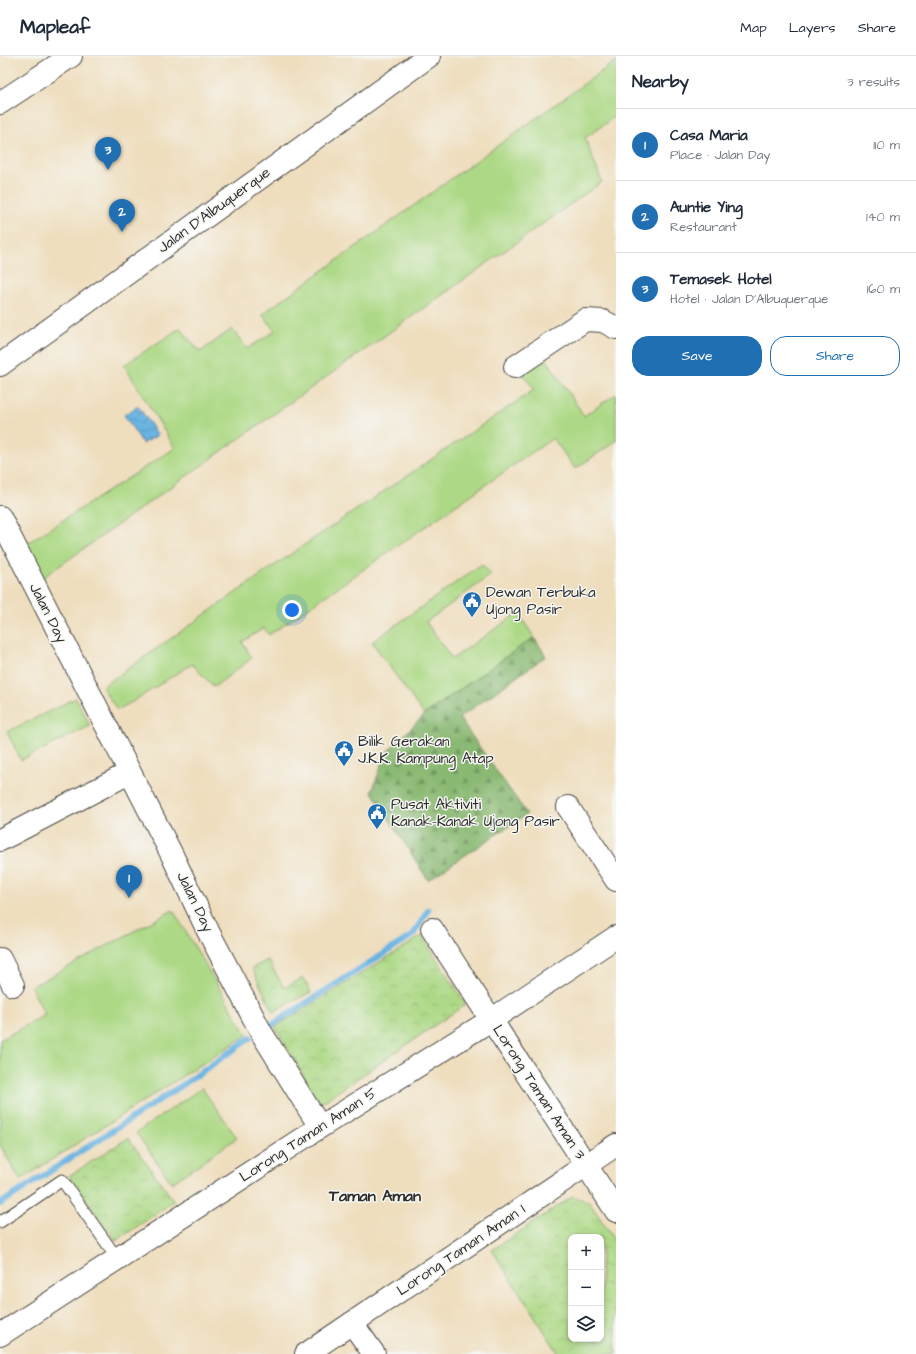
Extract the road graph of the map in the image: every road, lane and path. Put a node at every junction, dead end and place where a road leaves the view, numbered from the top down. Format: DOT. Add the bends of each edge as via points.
graph roads {
  1 [pos="71,56"];
  2 [pos="428,56"];
  3 [pos="0,103"];
  4 [pos="612,320"];
  5 [pos="0,365"];
  6 [pos="515,367"];
  7 [pos="0,517"];
  8 [pos="129,773"];
  9 [pos="568,807"];
  10 [pos="0,840"];
  11 [pos="616,880"];
  12 [pos="432,929"];
  13 [pos="616,937"];
  14 [pos="0,959"];
  15 [pos="13,985"];
  16 [pos="492,1020"];
  17 [pos="320,1127"];
  18 [pos="616,1145"];
  19 [pos="586,1166"];
  20 [pos="616,1211"];
  21 [pos="0,1222"];
  22 [pos="117,1258"];
  23 [pos="352,1323"];
  24 [pos="0,1335"];
  25 [pos="306,1354"];
  26 [pos="374,1354"];
  1 -- 3 [label="street"];
  2 -- 5 [label="street, Jalan D'Albuquerque"];
  4 -- 6 [label="street" via="585,320"];
  7 -- 8 [label="street, Jalan Day"];
  8 -- 10 [label="street"];
  8 -- 17 [label="street, Jalan Day" via="261,1032"];
  9 -- 11 [label="street"];
  12 -- 16 [label="street, Lorong Taman Aman 3"];
  13 -- 16 [label="street, Lorong Taman Aman 5"];
  14 -- 15 [label="street"];
  16 -- 17 [label="street, Lorong Taman Aman 5"];
  16 -- 19 [label="street, Lorong Taman Aman 3"];
  17 -- 22 [label="street, Lorong Taman Aman 5"];
  18 -- 19 [label="street, Lorong Taman Aman 1"];
  19 -- 20 [label="street, Lorong Taman Aman 3"];
  19 -- 23 [label="street, Lorong Taman Aman 1"];
  21 -- 22 [label="lane" via="62,1180"];
  22 -- 24 [label="street, Lorong Taman Aman 5"];
  23 -- 25 [label="street, Lorong Taman Aman 1"];
  23 -- 26 [label="street"];
}
